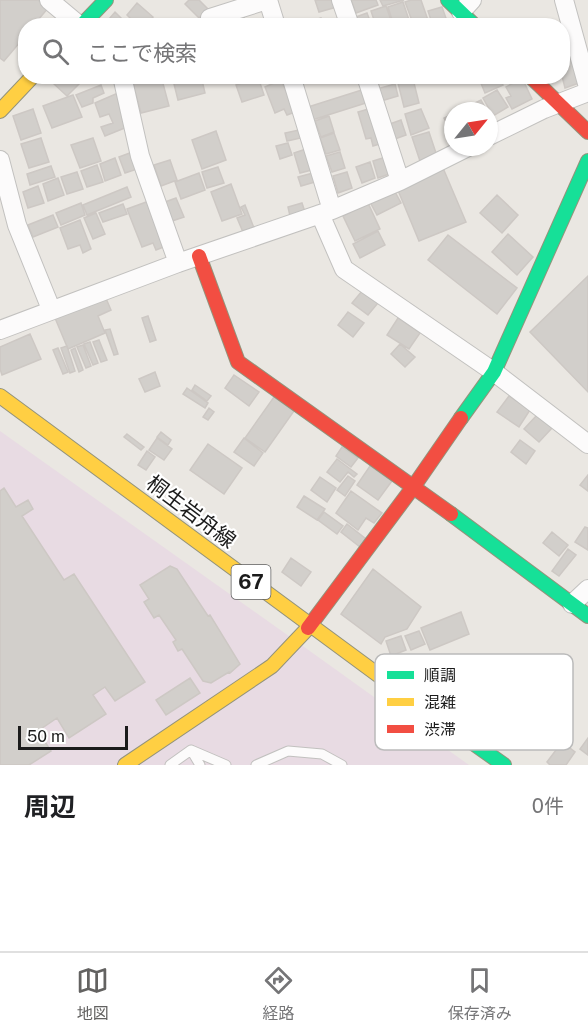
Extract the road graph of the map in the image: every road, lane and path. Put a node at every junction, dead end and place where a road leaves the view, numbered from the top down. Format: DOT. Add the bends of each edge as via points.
graph roads {
  1 [pos="50,0"];
  2 [pos="106,0"];
  3 [pos="266,0"];
  4 [pos="341,0"];
  5 [pos="564,0"];
  6 [pos="460,4"];
  7 [pos="71,18"];
  8 [pos="88,18"];
  9 [pos="210,18"];
  10 [pos="273,18"];
  11 [pos="347,18"];
  12 [pos="470,18"];
  13 [pos="569,18"];
  14 [pos="570,22"];
  15 [pos="25,84"];
  16 [pos="124,84"];
  17 [pos="293,84"];
  18 [pos="369,84"];
  19 [pos="539,84"];
  20 [pos="588,87"];
  21 [pos="588,92"];
  22 [pos="559,103"];
  23 [pos="0,111"];
  24 [pos="498,132"];
  25 [pos="588,132"];
  26 [pos="450,156"];
  27 [pos="0,160"];
  28 [pos="588,161"];
  29 [pos="400,181"];
  30 [pos="326,212"];
  31 [pos="199,256"];
  32 [pos="178,263"];
  33 [pos="51,309"];
  34 [pos="0,330"];
  35 [pos="494,372"];
  36 [pos="0,396"];
  37 [pos="588,444"];
  38 [pos="414,486"];
  39 [pos="588,589"];
  40 [pos="572,604"];
  41 [pos="588,616"];
  42 [pos="310,626"];
  43 [pos="375,673"];
  44 [pos="191,750"];
  45 [pos="483,750"];
  46 [pos="126,765"];
  47 [pos="170,765"];
  48 [pos="200,765"];
  49 [pos="226,765"];
  50 [pos="256,765"];
  51 [pos="342,765"];
  52 [pos="504,765"];
  1 -- 7 [label="street"];
  2 -- 8 [label="street"];
  3 -- 9 [label="street"];
  3 -- 10 [label="street"];
  4 -- 11 [label="street"];
  5 -- 13 [label="street"];
  6 -- 12 [label="street"];
  14 -- 20 [label="street"];
  15 -- 23 [label="street"];
  16 -- 32 [label="street" via="140,156"];
  17 -- 30 [label="street"];
  18 -- 29 [label="street"];
  19 -- 22 [label="street"];
  21 -- 22 [label="street"];
  22 -- 24 [label="street"];
  22 -- 25 [label="street"];
  26 -- 29 [label="street"];
  27 -- 33 [label="street" via="17,225"];
  28 -- 35 [label="street"];
  29 -- 30 [label="street"];
  30 -- 31 [label="street"];
  30 -- 35 [label="street" via="344,269"];
  31 -- 32 [label="street"];
  31 -- 38 [label="street" via="238,362"];
  32 -- 33 [label="street"];
  33 -- 34 [label="street"];
  35 -- 37 [label="street"];
  35 -- 38 [label="street"];
  36 -- 42 [label="street, 桐生岩舟線 / 67"];
  38 -- 40 [label="street"];
  38 -- 42 [label="street"];
  39 -- 40 [label="street"];
  40 -- 41 [label="street"];
  42 -- 43 [label="street, 桐生岩舟線 / 67"];
  42 -- 46 [label="street" via="272,666"];
  44 -- 47 [label="lane"];
  44 -- 48 [label="lane"];
  44 -- 49 [label="lane"];
  45 -- 52 [label="street, 桐生岩舟線 / 67"];
  50 -- 51 [label="lane" via="288,751 322,754"];
}
